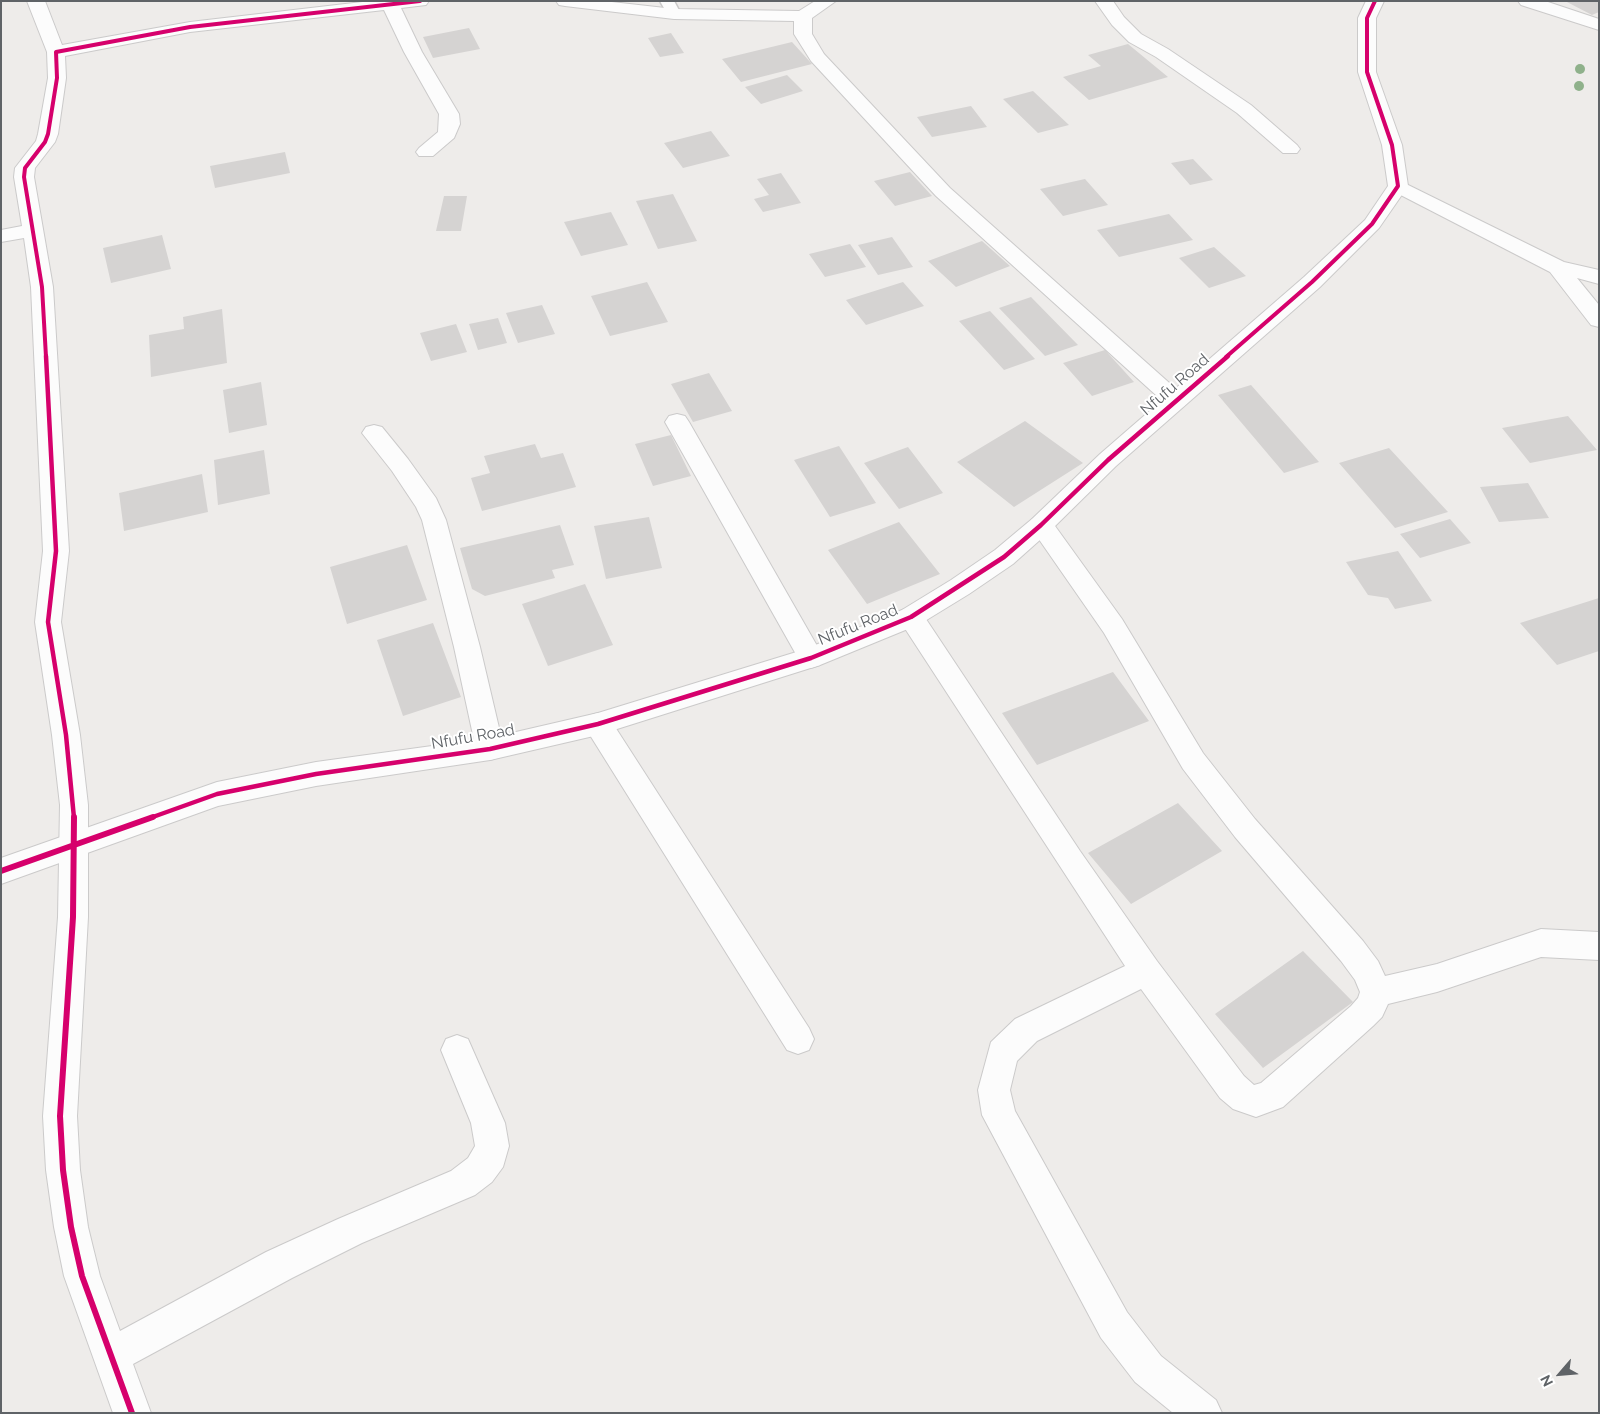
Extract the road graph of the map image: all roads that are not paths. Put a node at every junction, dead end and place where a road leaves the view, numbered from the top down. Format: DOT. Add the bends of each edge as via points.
graph roads {
  1 [pos="36,1"];
  2 [pos="420,1"];
  3 [pos="566,1"];
  4 [pos="827,1"];
  5 [pos="1104,1"];
  6 [pos="1376,1"];
  7 [pos="1527,1"];
  8 [pos="390,4"];
  9 [pos="671,7"];
  10 [pos="803,16"];
  11 [pos="1599,25"];
  12 [pos="56,52"];
  13 [pos="1290,149"];
  14 [pos="426,152"];
  15 [pos="1398,186"];
  16 [pos="34,230"];
  17 [pos="1,236"];
  18 [pos="1557,267"];
  19 [pos="1599,277"];
  20 [pos="1599,320"];
  21 [pos="1176,401"];
  22 [pos="677,422"];
  23 [pos="374,433"];
  24 [pos="1041,525"];
  25 [pos="911,617"];
  26 [pos="811,658"];
  27 [pos="598,724"];
  28 [pos="490,749"];
  29 [pos="74,845"];
  30 [pos="1,871"];
  31 [pos="1599,946"];
  32 [pos="1146,971"];
  33 [pos="1376,992"];
  34 [pos="798,1039"];
  35 [pos="457,1050"];
  36 [pos="110,1356"];
  37 [pos="132,1413"];
  38 [pos="1203,1413"];
  1 -- 12 [label="street"];
  2 -- 8 [label="street"];
  3 -- 9 [label="street" via="619,10"];
  4 -- 10 [label="street"];
  5 -- 13 [label="street" via="1135,38 1262,122"];
  6 -- 15 [label="street" via="1367,18 1367,72 1392,145"];
  7 -- 11 [label="street"];
  8 -- 12 [label="street" via="176,29"];
  8 -- 14 [label="street" via="424,74 449,114 447,134"];
  9 -- 10 [label="street"];
  10 -- 21 [label="street" via="803,34 817,57 942,192"];
  12 -- 16 [label="street" via="57,78 48,134 29,161 24,177"];
  15 -- 18 [label="street"];
  15 -- 21 [label="street, Nfufu Road" via="1372,224 1319,276"];
  16 -- 17 [label="street"];
  16 -- 29 [label="street" via="42,287 56,551 48,622 66,735 74,805"];
  18 -- 19 [label="street"];
  18 -- 20 [label="street"];
  21 -- 24 [label="street, Nfufu Road" via="1108,460"];
  22 -- 26 [label="street"];
  23 -- 28 [label="street" via="427,504 434,520"];
  24 -- 25 [label="street, Nfufu Road" via="1004,556"];
  24 -- 33 [label="street" via="1113,626 1193,761 1245,828 1352,951 1367,971"];
  25 -- 26 [label="street, Nfufu Road"];
  25 -- 32 [label="street"];
  26 -- 27 [label="street, Nfufu Road"];
  27 -- 28 [label="street, Nfufu Road"];
  27 -- 34 [label="street"];
  28 -- 29 [label="street, Nfufu Road" via="316,774 217,794"];
  29 -- 30 [label="street, Nfufu Road"];
  29 -- 36 [label="street" via="73,916 60,1116 63,1170 82,1276"];
  31 -- 33 [label="street" via="1541,943 1437,978"];
  32 -- 33 [label="street" via="1232,1087 1244,1098 1256,1101 1271,1096 1362,1016 1371,1007"];
  32 -- 38 [label="street" via="1026,1030 1002,1053 994,1090 1000,1115 1114,1325 1148,1369"];
  35 -- 36 [label="street" via="488,1123 491,1155 480,1170 463,1183 279,1264"];
  36 -- 37 [label="street"];
}
